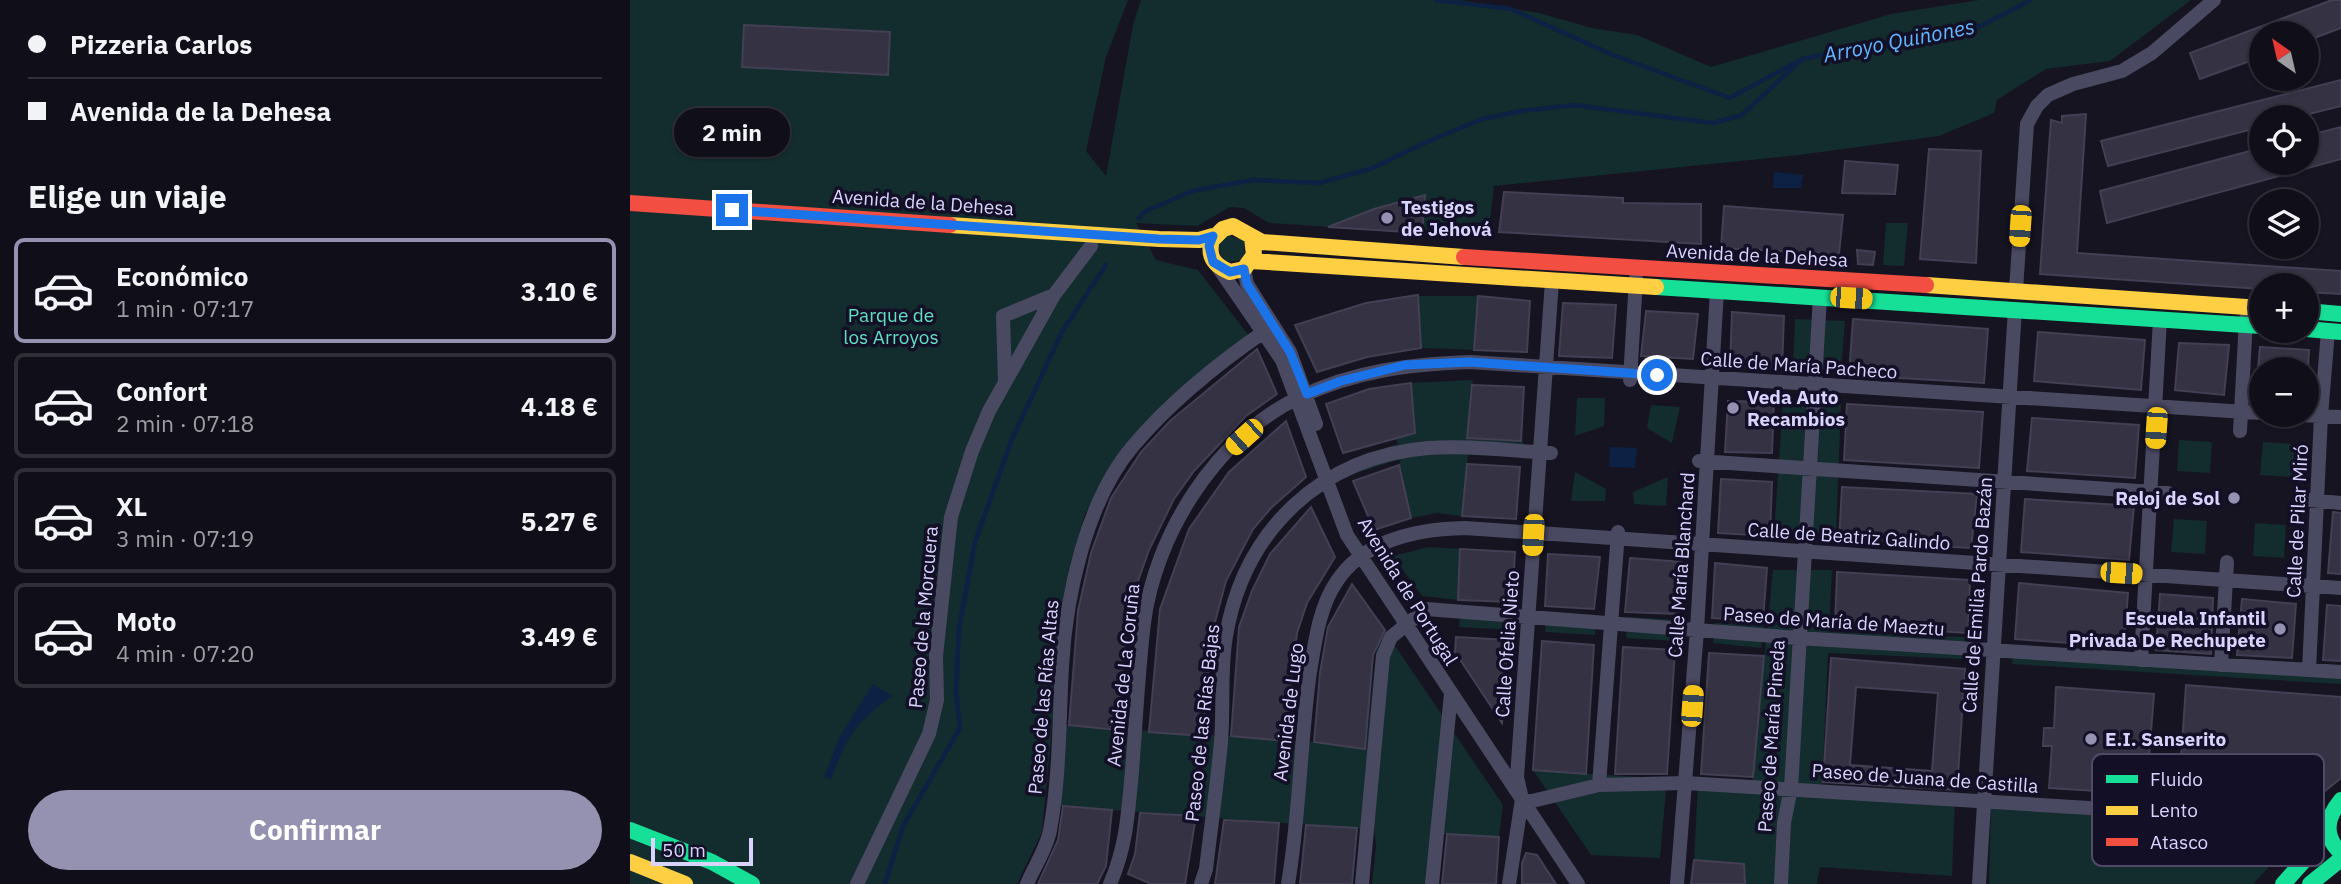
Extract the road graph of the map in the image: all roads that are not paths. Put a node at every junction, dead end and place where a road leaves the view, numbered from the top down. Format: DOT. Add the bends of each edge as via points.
graph roads {
  1 [pos="2214,0"];
  2 [pos="630,203"];
  3 [pos="630,215"];
  4 [pos="1213,236"];
  5 [pos="1252,237"];
  6 [pos="1091,246"];
  7 [pos="1214,262"];
  8 [pos="1247,265"];
  9 [pos="1636,278"];
  10 [pos="1552,281"];
  11 [pos="1717,290"];
  12 [pos="2016,290"];
  13 [pos="1054,295"];
  14 [pos="1820,297"];
  15 [pos="2249,308"];
  16 [pos="2015,309"];
  17 [pos="2319,312"];
  18 [pos="2341,314"];
  19 [pos="2160,319"];
  20 [pos="2249,325"];
  21 [pos="1265,331"];
  22 [pos="2334,331"];
  23 [pos="2251,343"];
  24 [pos="1545,368"];
  25 [pos="1630,377"];
  26 [pos="1712,379"];
  27 [pos="1005,383"];
  28 [pos="1814,384"];
  29 [pos="1302,396"];
  30 [pos="2009,398"];
  31 [pos="2157,407"];
  32 [pos="2241,412"];
  33 [pos="2249,412"];
  34 [pos="2321,416"];
  35 [pos="2341,417"];
  36 [pos="2240,430"];
  37 [pos="1545,452"];
  38 [pos="1703,461"];
  39 [pos="1808,468"];
  40 [pos="1328,477"];
  41 [pos="2003,481"];
  42 [pos="2151,492"];
  43 [pos="2168,493"];
  44 [pos="2300,499"];
  45 [pos="2317,501"];
  46 [pos="2341,503"];
  47 [pos="1533,535"];
  48 [pos="1618,537"];
  49 [pos="1702,547"];
  50 [pos="1803,552"];
  51 [pos="1365,555"];
  52 [pos="2227,562"];
  53 [pos="1998,565"];
  54 [pos="2147,575"];
  55 [pos="2226,581"];
  56 [pos="2313,586"];
  57 [pos="2341,588"];
  58 [pos="1528,617"];
  59 [pos="1408,621"];
  60 [pos="1612,623"];
  61 [pos="1697,630"];
  62 [pos="1798,638"];
  63 [pos="1992,651"];
  64 [pos="2141,660"];
  65 [pos="2221,665"];
  66 [pos="2309,670"];
  67 [pos="2341,672"];
  68 [pos="1451,694"];
  69 [pos="1517,777"];
  70 [pos="1686,783"];
  71 [pos="1599,785"];
  72 [pos="1791,788"];
  73 [pos="1527,800"];
  74 [pos="2341,800"];
  75 [pos="1983,802"];
  76 [pos="2092,808"];
  77 [pos="2326,829"];
  78 [pos="630,830"];
  79 [pos="2324,832"];
  80 [pos="2341,853"];
  81 [pos="2341,859"];
  82 [pos="630,862"];
  83 [pos="2299,866"];
  84 [pos="1114,883"];
  85 [pos="685,884"];
  86 [pos="752,884"];
  87 [pos="857,884"];
  88 [pos="1027,884"];
  89 [pos="1200,884"];
  90 [pos="1288,884"];
  91 [pos="1362,884"];
  92 [pos="1432,884"];
  93 [pos="1509,884"];
  94 [pos="1578,884"];
  95 [pos="1588,884"];
  96 [pos="1677,884"];
  97 [pos="1781,884"];
  98 [pos="1979,884"];
  99 [pos="2283,884"];
  100 [pos="2310,884"];
  1 -- 12 [label="street" via="2152,53 2122,71 2073,84 2048,95 2037,106 2027,124"];
  2 -- 4 [label="main road, Avenida de la Dehesa" via="1159,239"];
  3 -- 6 [label="main road, Avenida de la Dehesa"];
  4 -- 5 [label="main road, Avenida de la Dehesa" via="1233,226"];
  4 -- 7 [label="main road" via="1209,246"];
  5 -- 8 [label="main road" via="1255,249"];
  5 -- 9 [label="main road, Avenida de la Dehesa" via="1272,243"];
  6 -- 7 [label="main road, Avenida de la Dehesa" via="1158,249"];
  6 -- 13 [label="street, Paseo de la Morcuera"];
  7 -- 8 [label="main road, Avenida de la Dehesa" via="1230,272"];
  7 -- 21 [label="street, Avenida de Portugal"];
  8 -- 10 [label="main road, Avenida de la Dehesa"];
  8 -- 29 [label="street, Avenida de Portugal" via="1247,284 1290,352"];
  9 -- 10 [label="main road, Avenida de la Dehesa"];
  9 -- 11 [label="main road, Avenida de la Dehesa"];
  9 -- 12 [label="main road, Avenida de la Dehesa"];
  9 -- 25 [label="street"];
  10 -- 24 [label="street, Calle Ofelia Nieto"];
  11 -- 14 [label="main road, Avenida de la Dehesa"];
  11 -- 26 [label="street, Calle María Blanchard"];
  12 -- 15 [label="main road, Avenida de la Dehesa"];
  13 -- 27 [label="street, Paseo de la Morcuera"];
  13 -- 27 [label="street" via="1003,316"];
  14 -- 16 [label="main road, Avenida de la Dehesa"];
  14 -- 28 [label="street, Paseo de María Pineda"];
  16 -- 19 [label="main road, Avenida de la Dehesa"];
  16 -- 30 [label="street, Calle de Emilia Pardo Bazán"];
  17 -- 18 [label="main road"];
  19 -- 20 [label="main road, Avenida de la Dehesa"];
  19 -- 31 [label="street"];
  21 -- 29 [label="street, Avenida de Portugal"];
  21 -- 88 [label="street, Paseo de las Rías Altas" via="1204,375 1132,447 1094,516 1075,574 1064,649 1050,832"];
  22 -- 34 [label="street, Calle de Pilar Miró"];
  23 -- 32 [label="street"];
  24 -- 25 [label="street, Calle de María Pacheco"];
  24 -- 29 [label="street, Calle de María Pacheco" via="1470,362 1405,365"];
  24 -- 37 [label="street, Calle Ofelia Nieto"];
  25 -- 26 [label="street, Calle de María Pacheco"];
  26 -- 28 [label="street, Calle de María Pacheco"];
  26 -- 38 [label="street, Calle María Blanchard"];
  27 -- 87 [label="street, Paseo de la Morcuera" via="972,451 951,517 936,656 937,701 929,734"];
  28 -- 30 [label="street, Calle de María Pacheco"];
  28 -- 39 [label="street, Paseo de María Pineda"];
  29 -- 40 [label="street, Avenida de Portugal"];
  29 -- 84 [label="street, Avenida de La Coruña" via="1276,410 1244,437 1200,484 1172,528 1153,576 1144,622 1125,848"];
  30 -- 31 [label="street, Calle de María Pacheco"];
  30 -- 41 [label="street, Calle de Emilia Pardo Bazán"];
  31 -- 32 [label="street, Calle de María Pacheco"];
  31 -- 42 [label="street"];
  32 -- 33 [label="street, Calle de María Pacheco"];
  32 -- 36 [label="street"];
  34 -- 35 [label="street"];
  34 -- 45 [label="street, Calle de Pilar Miró"];
  37 -- 40 [label="street" via="1426,448"];
  37 -- 47 [label="street, Calle Ofelia Nieto"];
  38 -- 39 [label="street"];
  38 -- 49 [label="street, Calle María Blanchard"];
  39 -- 41 [label="street"];
  39 -- 50 [label="street, Paseo de María Pineda"];
  40 -- 51 [label="street, Avenida de Portugal" via="1335,510"];
  40 -- 89 [label="street, Paseo de las Rías Bajas" via="1279,519 1240,590 1226,636 1221,742 1206,869"];
  41 -- 42 [label="street"];
  41 -- 53 [label="street, Calle de Emilia Pardo Bazán"];
  42 -- 43 [label="street"];
  42 -- 54 [label="street"];
  44 -- 45 [label="street"];
  45 -- 46 [label="street"];
  45 -- 56 [label="street, Calle de Pilar Miró"];
  47 -- 48 [label="street, Calle de Beatriz Galindo"];
  47 -- 51 [label="street, Calle de Beatriz Galindo" via="1430,529 1404,535"];
  47 -- 58 [label="street, Calle Ofelia Nieto"];
  48 -- 49 [label="street, Calle de Beatriz Galindo"];
  48 -- 60 [label="street"];
  49 -- 50 [label="street, Calle de Beatriz Galindo"];
  49 -- 61 [label="street, Calle María Blanchard"];
  50 -- 53 [label="street, Calle de Beatriz Galindo"];
  50 -- 62 [label="street, Paseo de María Pineda"];
  51 -- 59 [label="street, Avenida de Portugal"];
  51 -- 90 [label="street, Avenida de Lugo" via="1337,581 1317,630"];
  52 -- 55 [label="street"];
  53 -- 54 [label="street, Calle de Beatriz Galindo"];
  53 -- 63 [label="street, Calle de Emilia Pardo Bazán"];
  54 -- 55 [label="street, Calle de Beatriz Galindo"];
  54 -- 64 [label="street"];
  55 -- 56 [label="street, Calle de Beatriz Galindo"];
  55 -- 65 [label="street"];
  56 -- 57 [label="street, Calle de Beatriz Galindo"];
  56 -- 66 [label="street, Calle de Pilar Miró"];
  58 -- 59 [label="street, Paseo de María de Maeztu" via="1426,609"];
  58 -- 60 [label="street, Paseo de María de Maeztu"];
  58 -- 69 [label="street, Calle Ofelia Nieto"];
  59 -- 68 [label="street, Avenida de Portugal"];
  59 -- 69 [label="street, Avenida de Portugal"];
  59 -- 91 [label="street" via="1391,637 1383,656"];
  60 -- 61 [label="street, Paseo de María de Maeztu"];
  60 -- 71 [label="street"];
  61 -- 62 [label="street, Paseo de María de Maeztu"];
  61 -- 70 [label="street, Calle María Blanchard"];
  62 -- 63 [label="street, Paseo de María de Maeztu"];
  62 -- 72 [label="street, Paseo de María Pineda"];
  63 -- 64 [label="street, Paseo de María de Maeztu"];
  63 -- 75 [label="street, Calle de Emilia Pardo Bazán"];
  64 -- 65 [label="street, Paseo de María de Maeztu"];
  65 -- 66 [label="street, Paseo de María de Maeztu"];
  66 -- 67 [label="street, Paseo de María de Maeztu"];
  68 -- 73 [label="street, Avenida de Portugal"];
  68 -- 92 [label="street"];
  69 -- 73 [label="street, Calle Ofelia Nieto"];
  70 -- 71 [label="street, Paseo de Juana de Castilla"];
  70 -- 72 [label="street, Paseo de Juana de Castilla"];
  70 -- 96 [label="street, Calle María Blanchard"];
  71 -- 73 [label="street, Paseo de Juana de Castilla"];
  72 -- 75 [label="street, Paseo de Juana de Castilla"];
  72 -- 97 [label="street, Paseo de María Pineda"];
  73 -- 93 [label="street"];
  73 -- 94 [label="street, Avenida de Portugal"];
  73 -- 95 [label="street, Avenida de Portugal"];
  74 -- 77 [label="main road" via="2329,813"];
  75 -- 76 [label="street, Paseo de Juana de Castilla"];
  75 -- 98 [label="street, Calle de Emilia Pardo Bazán"];
  77 -- 79 [label="main road"];
  77 -- 80 [label="main road"];
  78 -- 86 [label="main road" via="712,862"];
  81 -- 100 [label="main road"];
  82 -- 85 [label="main road"];
  83 -- 99 [label="main road"];
}
